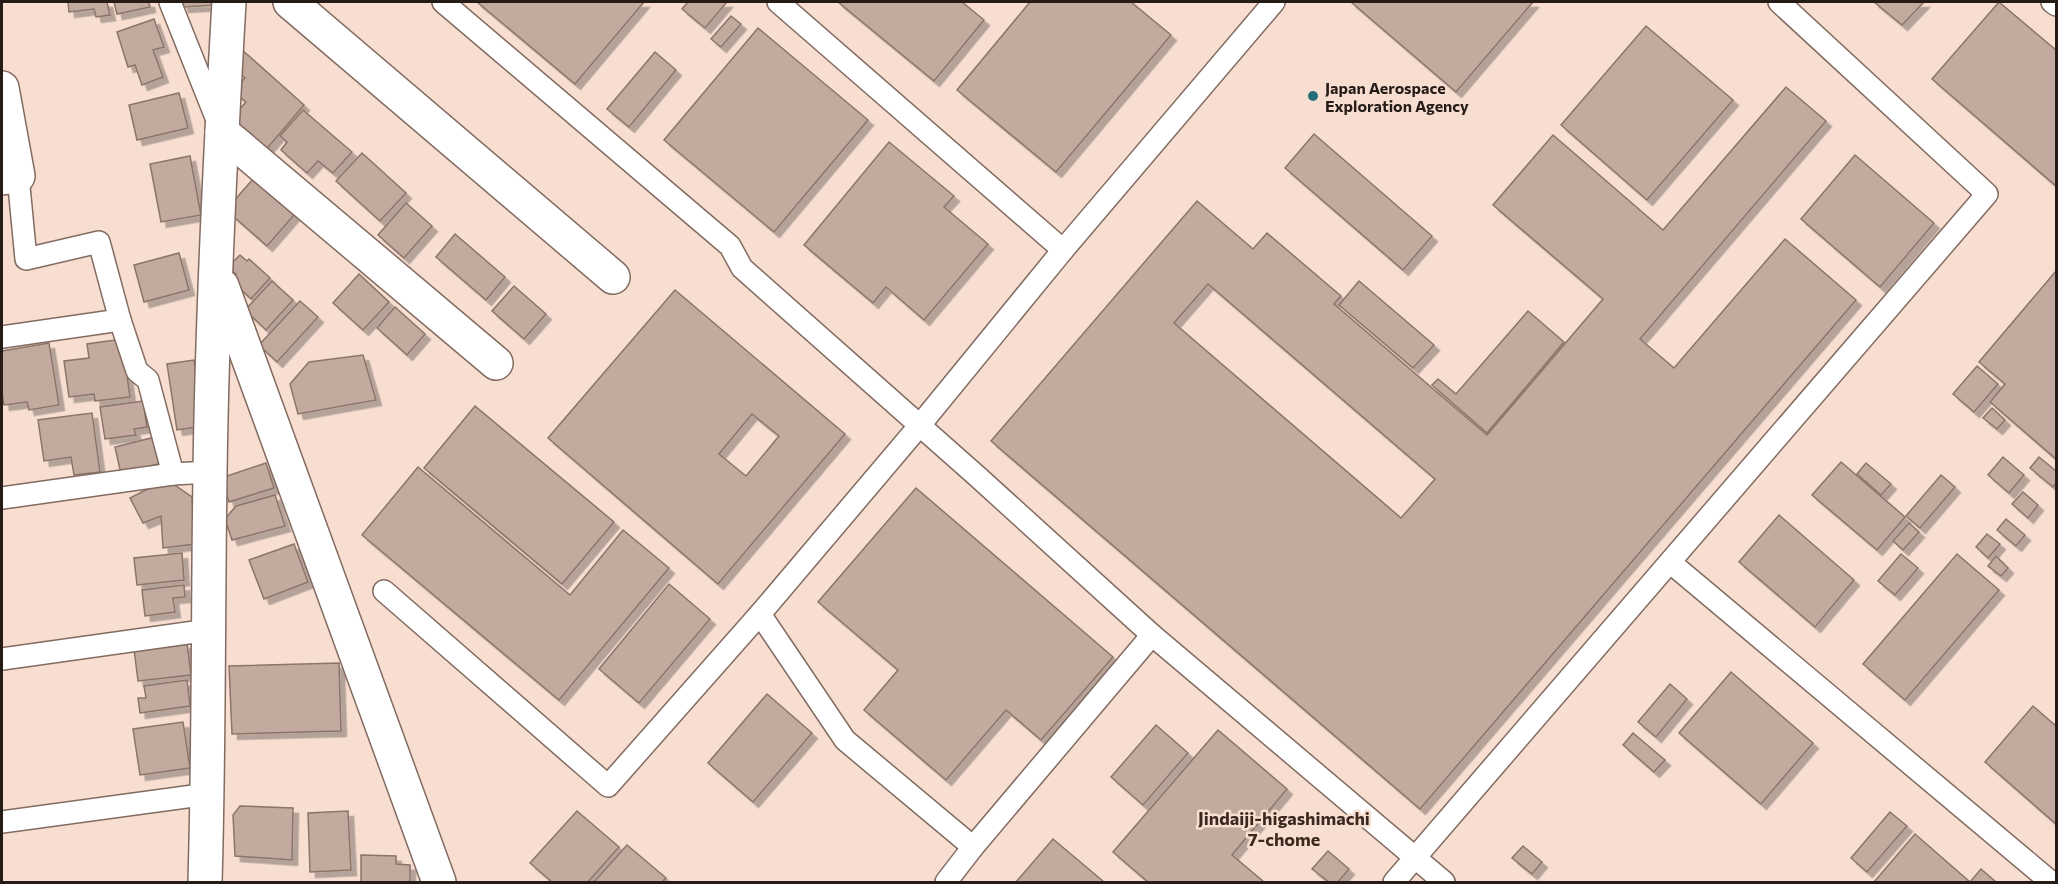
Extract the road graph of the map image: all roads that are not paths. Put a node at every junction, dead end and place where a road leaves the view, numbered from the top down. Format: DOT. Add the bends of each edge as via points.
graph roads {
  1 [pos="171,2"];
  2 [pos="229,2"];
  3 [pos="290,2"];
  4 [pos="443,2"];
  5 [pos="778,2"];
  6 [pos="1274,2"];
  7 [pos="1779,2"];
  8 [pos="2052,2"];
  9 [pos="2056,5"];
  10 [pos="2,88"];
  11 [pos="222,132"];
  12 [pos="10,177"];
  13 [pos="1063,250"];
  14 [pos="217,270"];
  15 [pos="613,277"];
  16 [pos="120,320"];
  17 [pos="2,337"];
  18 [pos="496,363"];
  19 [pos="920,425"];
  20 [pos="210,472"];
  21 [pos="173,474"];
  22 [pos="2,498"];
  23 [pos="1671,563"];
  24 [pos="384,591"];
  25 [pos="760,614"];
  26 [pos="208,630"];
  27 [pos="1152,635"];
  28 [pos="2,659"];
  29 [pos="208,794"];
  30 [pos="2,822"];
  31 [pos="973,847"];
  32 [pos="1414,858"];
  33 [pos="205,882"];
  34 [pos="439,882"];
  35 [pos="946,882"];
  36 [pos="1394,882"];
  37 [pos="1444,882"];
  38 [pos="2051,882"];
  1 -- 11 [label="lane"];
  2 -- 11 [label="street"];
  3 -- 15 [label="street"];
  4 -- 19 [label="lane" via="730,246 742,267"];
  5 -- 13 [label="lane"];
  6 -- 13 [label="lane"];
  7 -- 23 [label="lane" via="1987,194"];
  8 -- 9 [label="lane"];
  10 -- 12 [label="street"];
  11 -- 14 [label="street"];
  11 -- 18 [label="street"];
  12 -- 16 [label="lane" via="26,259 99,242"];
  13 -- 19 [label="lane"];
  14 -- 20 [label="street"];
  14 -- 34 [label="street"];
  16 -- 17 [label="lane"];
  16 -- 21 [label="lane" via="137,371 148,380"];
  19 -- 25 [label="lane"];
  19 -- 27 [label="lane"];
  20 -- 21 [label="lane"];
  20 -- 26 [label="street"];
  21 -- 22 [label="lane"];
  23 -- 32 [label="lane"];
  23 -- 38 [label="lane"];
  24 -- 25 [label="lane" via="608,786"];
  25 -- 31 [label="lane" via="845,740"];
  26 -- 28 [label="lane"];
  26 -- 29 [label="street"];
  27 -- 31 [label="lane"];
  27 -- 32 [label="lane"];
  29 -- 30 [label="lane"];
  29 -- 33 [label="street"];
  31 -- 35 [label="lane"];
  32 -- 36 [label="lane"];
  32 -- 37 [label="lane"];
}
